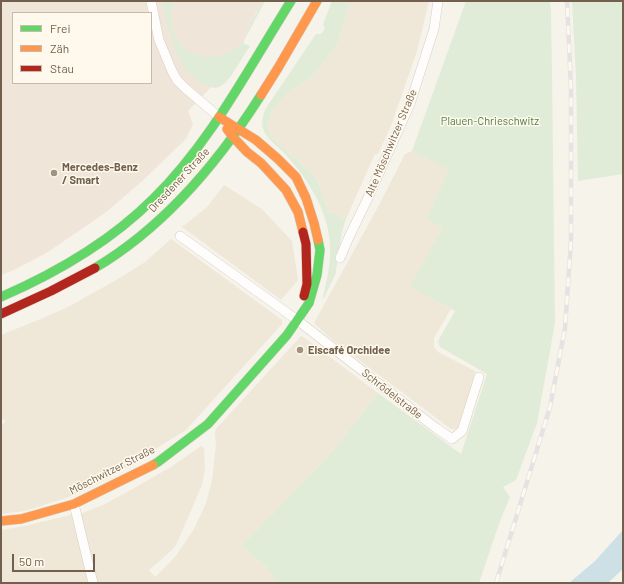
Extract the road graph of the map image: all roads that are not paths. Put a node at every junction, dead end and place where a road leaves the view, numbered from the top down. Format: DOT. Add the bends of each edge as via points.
graph roads {
  1 [pos="152,1"];
  2 [pos="291,1"];
  3 [pos="316,1"];
  4 [pos="438,1"];
  5 [pos="219,117"];
  6 [pos="239,128"];
  7 [pos="233,137"];
  8 [pos="180,236"];
  9 [pos="340,258"];
  10 [pos="1,297"];
  11 [pos="1,314"];
  12 [pos="297,320"];
  13 [pos="479,377"];
  14 [pos="74,504"];
  15 [pos="1,521"];
  16 [pos="93,583"];
  1 -- 5 [label="street" via="159,40 177,80"];
  2 -- 5 [label="main road"];
  3 -- 6 [label="main road, Dresdener Straße" via="262,94"];
  4 -- 9 [label="street, Alte Möschwitzer Straße" via="434,29 410,104"];
  5 -- 6 [label="main road, Möschwitzer Straße"];
  5 -- 7 [label="main road, Möschwitzer Straße"];
  5 -- 10 [label="main road" via="180,168 152,199 123,225 70,262"];
  6 -- 7 [label="main road, Dresdener Straße"];
  6 -- 12 [label="main road, Möschwitzer Straße" via="278,159 296,178 314,223 320,250 317,275 309,304"];
  7 -- 11 [label="main road, Dresdener Straße" via="176,204 130,244 75,279"];
  7 -- 12 [label="main road, Möschwitzer Straße" via="273,175 286,190 298,212 306,244 307,284"];
  8 -- 12 [label="street, Schrödelstraße"];
  12 -- 13 [label="street, Schrödelstraße" via="452,439 462,431"];
  12 -- 14 [label="main road, Möschwitzer Straße" via="288,335 208,424 158,462"];
  14 -- 15 [label="main road, Möschwitzer Straße" via="21,519"];
  14 -- 16 [label="street"];
}
